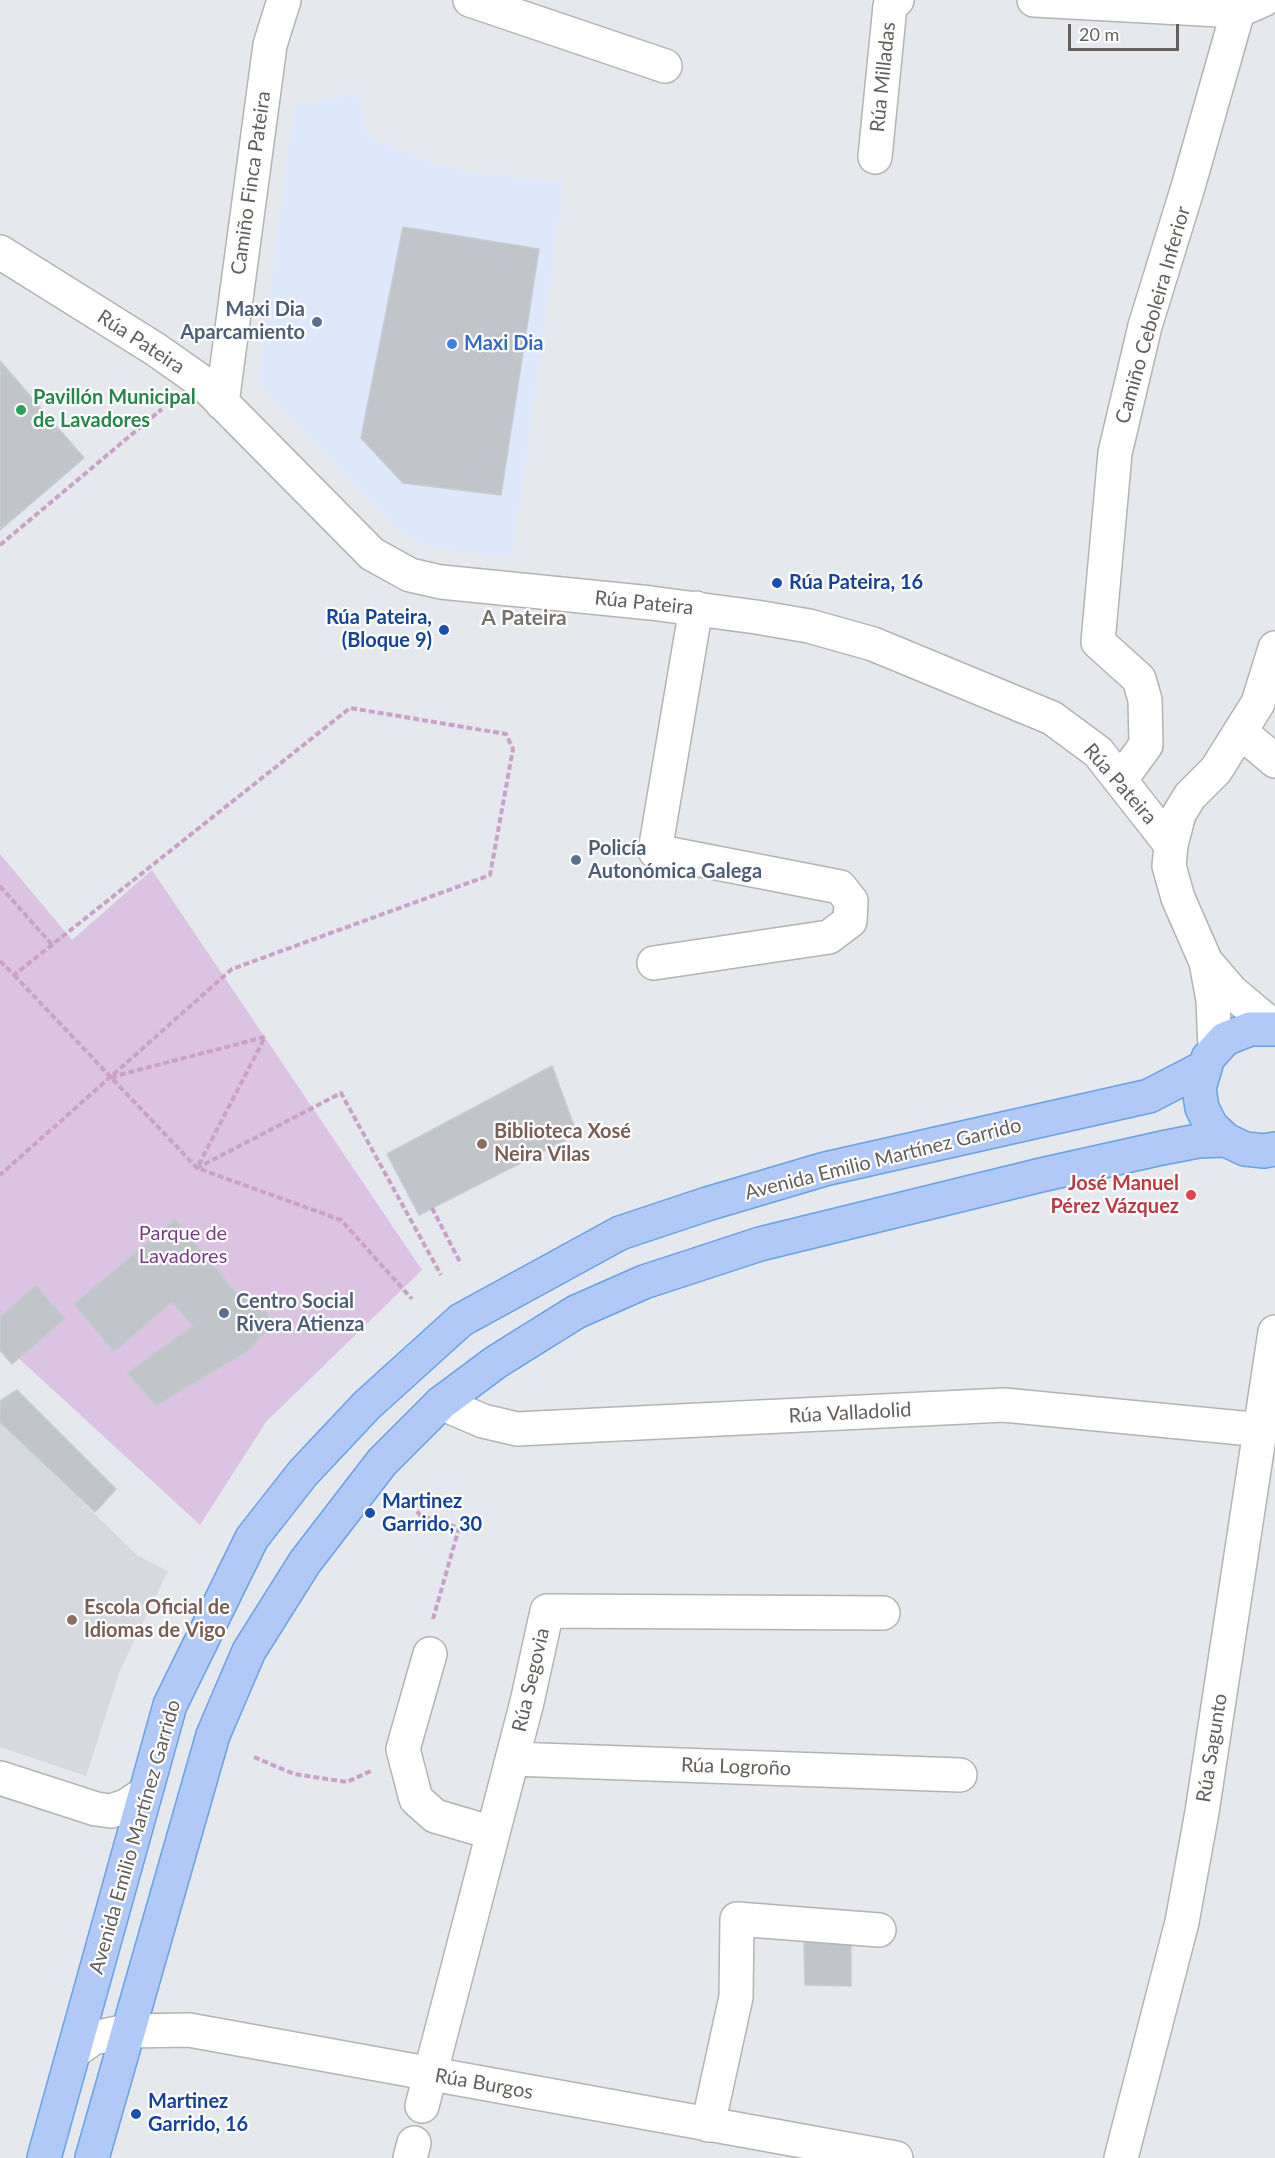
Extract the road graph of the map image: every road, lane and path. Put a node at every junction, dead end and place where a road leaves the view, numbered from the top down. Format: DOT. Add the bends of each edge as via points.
graph roads {
  1 [pos="284,0"];
  2 [pos="470,0"];
  3 [pos="897,0"];
  4 [pos="1034,0"];
  5 [pos="1081,2"];
  6 [pos="1189,4"];
  7 [pos="1251,5"];
  8 [pos="665,66"];
  9 [pos="875,157"];
  10 [pos="0,252"];
  11 [pos="222,404"];
  12 [pos="162,410"];
  13 [pos="0,545"];
  14 [pos="696,608"];
  15 [pos="1275,648"];
  16 [pos="1242,733"];
  17 [pos="1275,761"];
  18 [pos="1121,779"];
  19 [pos="1171,845"];
  20 [pos="0,886"];
  21 [pos="52,945"];
  22 [pos="0,961"];
  23 [pos="1206,962"];
  24 [pos="654,963"];
  25 [pos="14,975"];
  26 [pos="1275,1029"];
  27 [pos="1209,1058"];
  28 [pos="110,1077"];
  29 [pos="1226,1140"];
  30 [pos="1275,1149"];
  31 [pos="197,1168"];
  32 [pos="0,1175"];
  33 [pos="432,1208"];
  34 [pos="460,1263"];
  35 [pos="441,1275"];
  36 [pos="412,1299"];
  37 [pos="1275,1332"];
  38 [pos="441,1403"];
  39 [pos="1262,1430"];
  40 [pos="406,1497"];
  41 [pos="883,1613"];
  42 [pos="430,1654"];
  43 [pos="403,1749"];
  44 [pos="254,1757"];
  45 [pos="512,1759"];
  46 [pos="960,1775"];
  47 [pos="0,1778"];
  48 [pos="144,1794"];
  49 [pos="493,1833"];
  50 [pos="879,1930"];
  51 [pos="128,2031"];
  52 [pos="75,2051"];
  53 [pos="429,2074"];
  54 [pos="422,2106"];
  55 [pos="708,2125"];
  56 [pos="44,2158"];
  57 [pos="92,2158"];
  58 [pos="896,2158"];
  59 [pos="1121,2158"];
  1 -- 11 [label="street, Camiño Finca Pateira" via="270,45"];
  2 -- 8 [label="street"];
  3 -- 9 [label="street, Rúa Milladas" via="890,6"];
  4 -- 5 [label="street"];
  5 -- 6 [label="street"];
  6 -- 7 [label="street"];
  7 -- 18 [label="street, Camiño Ceboleira Inferior" via="1145,326 1115,453 1098,642 1139,679 1146,745"];
  10 -- 11 [label="street, Rúa Pateira" via="155,349 201,382"];
  11 -- 14 [label="street, Rúa Pateira" via="372,554 410,575 441,582"];
  12 -- 13 [label="path"];
  14 -- 18 [label="street, Rúa Pateira" via="809,626 873,644 1052,718 1098,753"];
  14 -- 24 [label="street" via="655,851 840,887 851,901 850,921 830,937"];
  15 -- 16 [label="street" via="1258,703"];
  16 -- 17 [label="street"];
  16 -- 19 [label="street" via="1216,770 1190,796 1179,814"];
  18 -- 19 [label="street, Rúa Pateira"];
  19 -- 23 [label="street" via="1169,866 1178,898"];
  20 -- 21 [label="path"];
  21 -- 25 [label="path"];
  21 -- 28 [label="path" via="350,708 506,734 513,749 490,875 232,969"];
  22 -- 25 [label="path"];
  23 -- 26 [label="street" via="1232,992"];
  23 -- 27 [label="street" via="1213,1000"];
  25 -- 28 [label="path"];
  26 -- 27 [label="main road, Avenida Emilio Martínez Garrido" via="1237,1033"];
  27 -- 29 [label="main road" via="1199,1088 1202,1108"];
  27 -- 48 [label="main road, Avenida Emilio Martínez Garrido" via="1174,1085 1127,1102 825,1169 620,1233 461,1320 367,1405 303,1473 252,1538 170,1705"];
  28 -- 31 [label="path"];
  28 -- 31 [label="path" via="265,1037"];
  28 -- 32 [label="path"];
  29 -- 30 [label="main road" via="1245,1149"];
  29 -- 38 [label="main road" via="1198,1141 1041,1175 759,1244 644,1282 576,1312 496,1362"];
  31 -- 35 [label="path" via="341,1093"];
  31 -- 36 [label="path" via="341,1220"];
  33 -- 34 [label="path"];
  37 -- 39 [label="street, Rúa Sagunto"];
  38 -- 39 [label="street, Rúa Valladolid" via="483,1421 517,1429 1004,1405"];
  38 -- 51 [label="main road" via="382,1461 305,1562 249,1652 213,1736"];
  39 -- 59 [label="street, Rúa Sagunto" via="1182,1923"];
  40 -- 42 [label="path" via="420,1515 459,1528 433,1620"];
  41 -- 45 [label="street, Rúa Segovia" via="547,1611"];
  42 -- 43 [label="street"];
  43 -- 44 [label="path" via="384,1764 347,1782 294,1774"];
  43 -- 49 [label="street" via="416,1799 435,1816"];
  45 -- 46 [label="street, Rúa Logroño"];
  45 -- 49 [label="street, Rúa Segovia"];
  47 -- 48 [label="street" via="111,1811"];
  48 -- 52 [label="main road, Avenida Emilio Martínez Garrido"];
  49 -- 53 [label="street, Rúa Segovia"];
  50 -- 55 [label="street" via="737,1919 736,1997"];
  51 -- 52 [label="street, Rúa Burgos" via="93,2038"];
  51 -- 53 [label="street, Rúa Burgos" via="189,2030"];
  51 -- 57 [label="main road"];
  52 -- 56 [label="main road, Avenida Emilio Martínez Garrido"];
  53 -- 54 [label="street, Rúa Segovia"];
  53 -- 55 [label="street, Rúa Burgos"];
  55 -- 58 [label="street, Rúa Burgos"];
}
